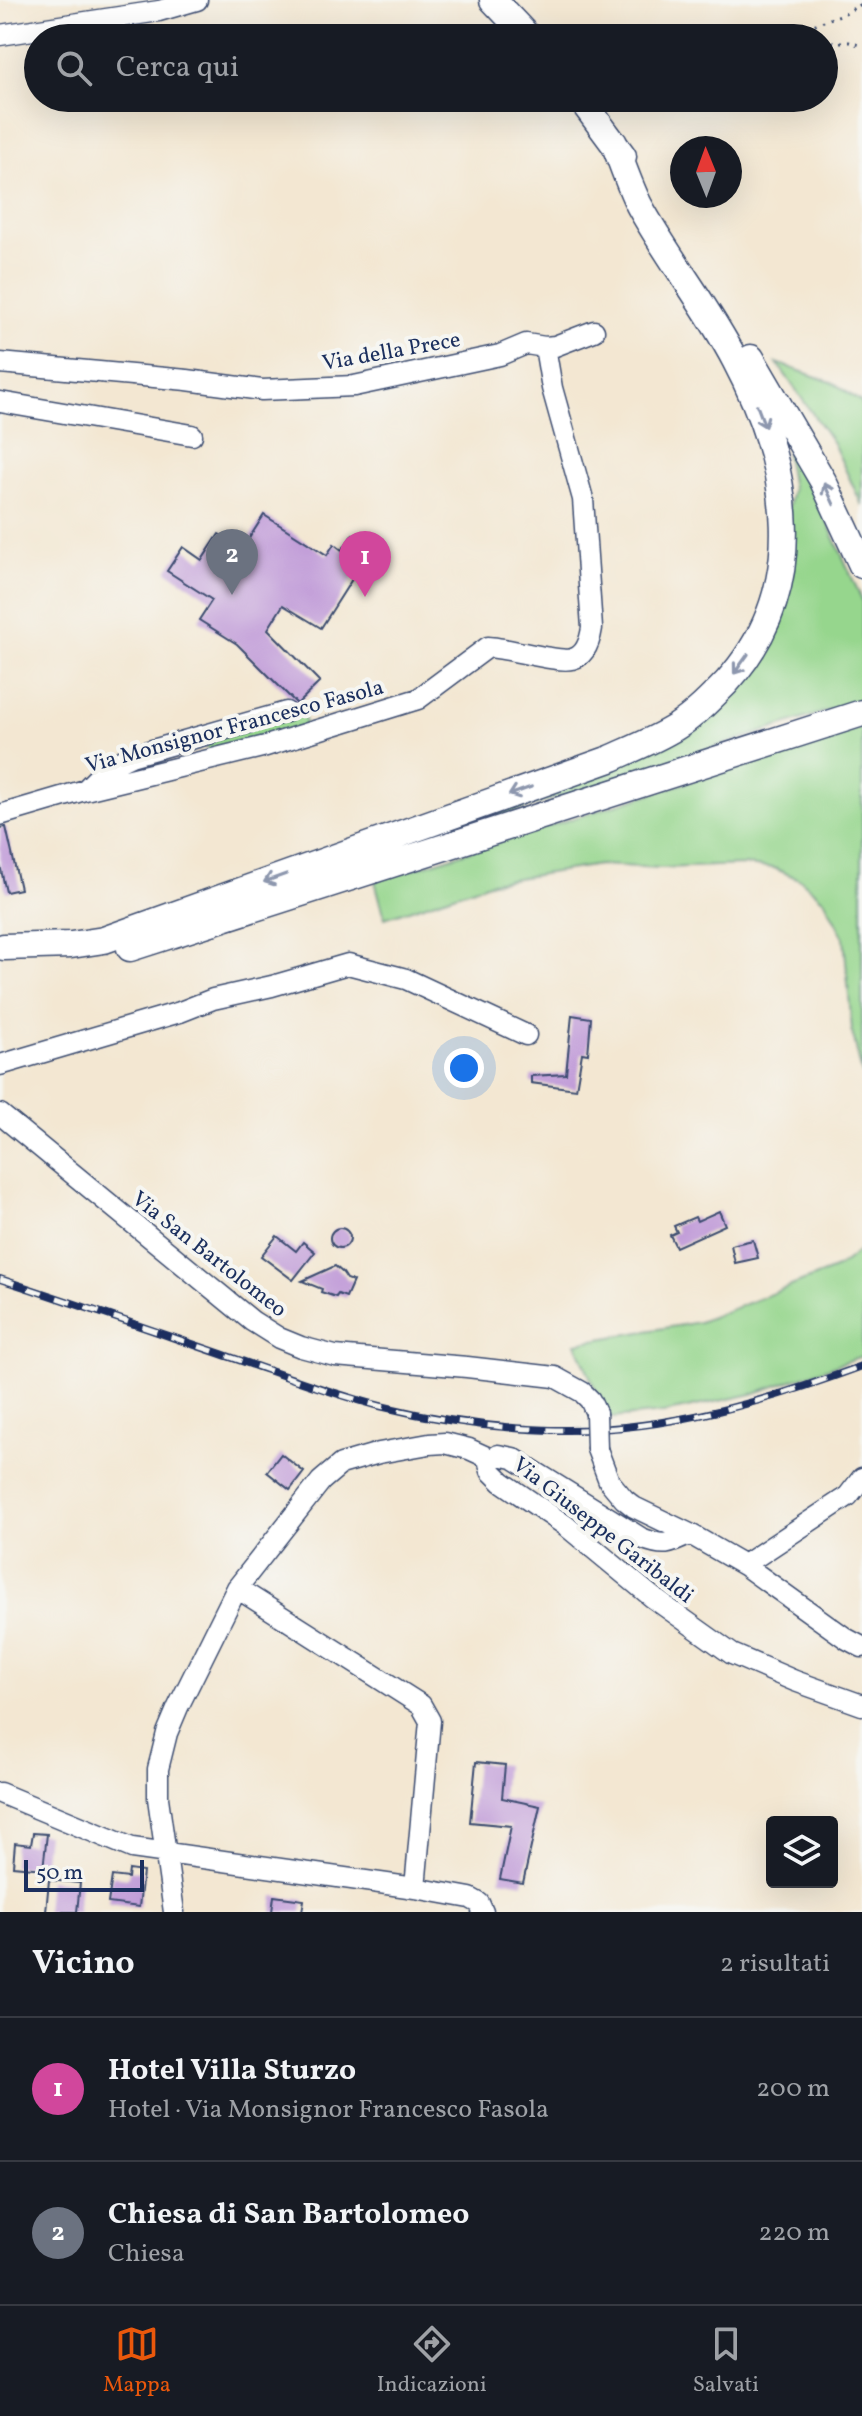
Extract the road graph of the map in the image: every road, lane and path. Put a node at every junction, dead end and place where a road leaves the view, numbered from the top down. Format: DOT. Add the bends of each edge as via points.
graph roads {
  1 [pos="197,0"];
  2 [pos="493,0"];
  3 [pos="862,4"];
  4 [pos="73,24"];
  5 [pos="516,24"];
  6 [pos="816,24"];
  7 [pos="24,31"];
  8 [pos="0,35"];
  9 [pos="838,42"];
  10 [pos="862,46"];
  11 [pos="591,112"];
  12 [pos="704,296"];
  13 [pos="594,331"];
  14 [pos="545,347"];
  15 [pos="0,363"];
  16 [pos="0,402"];
  17 [pos="192,435"];
  18 [pos="862,565"];
  19 [pos="286,712"];
  20 [pos="862,713"];
  21 [pos="85,790"];
  22 [pos="0,815"];
  23 [pos="1,950"];
  24 [pos="526,1035"];
  25 [pos="0,1065"];
  26 [pos="0,1114"];
  27 [pos="491,1459"];
  28 [pos="862,1478"];
  29 [pos="690,1534"];
  30 [pos="744,1565"];
  31 [pos="237,1588"];
  32 [pos="862,1647"];
  33 [pos="862,1705"];
  34 [pos="0,1793"];
  35 [pos="168,1855"];
  36 [pos="415,1888"];
  37 [pos="174,1912"];
  38 [pos="483,1912"];
  1 -- 4 [label="street"];
  2 -- 5 [label="main road"];
  3 -- 6 [label="path"];
  7 -- 8 [label="street"];
  9 -- 10 [label="path"];
  11 -- 12 [label="main road" via="614,143 638,203"];
  18 -- 12 [label="main road, one-way" via="823,481 771,391"];
  12 -- 23 [label="main road, one-way" via="769,438 784,514 781,570 767,618 752,649 706,704 677,727 610,759 104,940"];
  13 -- 14 [label="street, Via della Prece"];
  14 -- 15 [label="street, Via della Prece" via="526,344 500,355 354,386 262,390"];
  14 -- 21 [label="street, Via Monsignor Francesco Fasola" via="583,499 592,628 581,654 569,660 488,647 418,699 266,746"];
  16 -- 17 [label="street"];
  19 -- 21 [label="street" via="131,756 108,767"];
  20 -- 23 [label="main road" via="119,951 31,962"];
  21 -- 22 [label="street, Via Monsignor Francesco Fasola"];
  24 -- 25 [label="street" via="406,979 348,964 213,999"];
  26 -- 29 [label="street, Via San Bartolomeo, bridge" via="279,1338 335,1356 555,1377 582,1392 596,1413 597,1449 609,1481 634,1507"];
  27 -- 29 [label="street, Via Giuseppe Garibaldi" via="513,1458 641,1538 670,1545"];
  27 -- 31 [label="street" via="445,1443 341,1464 321,1481"];
  27 -- 33 [label="street, Via Giuseppe Garibaldi" via="491,1471 502,1482 732,1654"];
  28 -- 30 [label="street" via="848,1496"];
  29 -- 30 [label="street"];
  30 -- 32 [label="street"];
  31 -- 35 [label="street" via="167,1733 158,1798"];
  31 -- 36 [label="street" via="421,1705 430,1721"];
  34 -- 35 [label="street" via="132,1848"];
  35 -- 36 [label="street"];
  35 -- 37 [label="street"];
  36 -- 38 [label="street" via="476,1899"];
}
